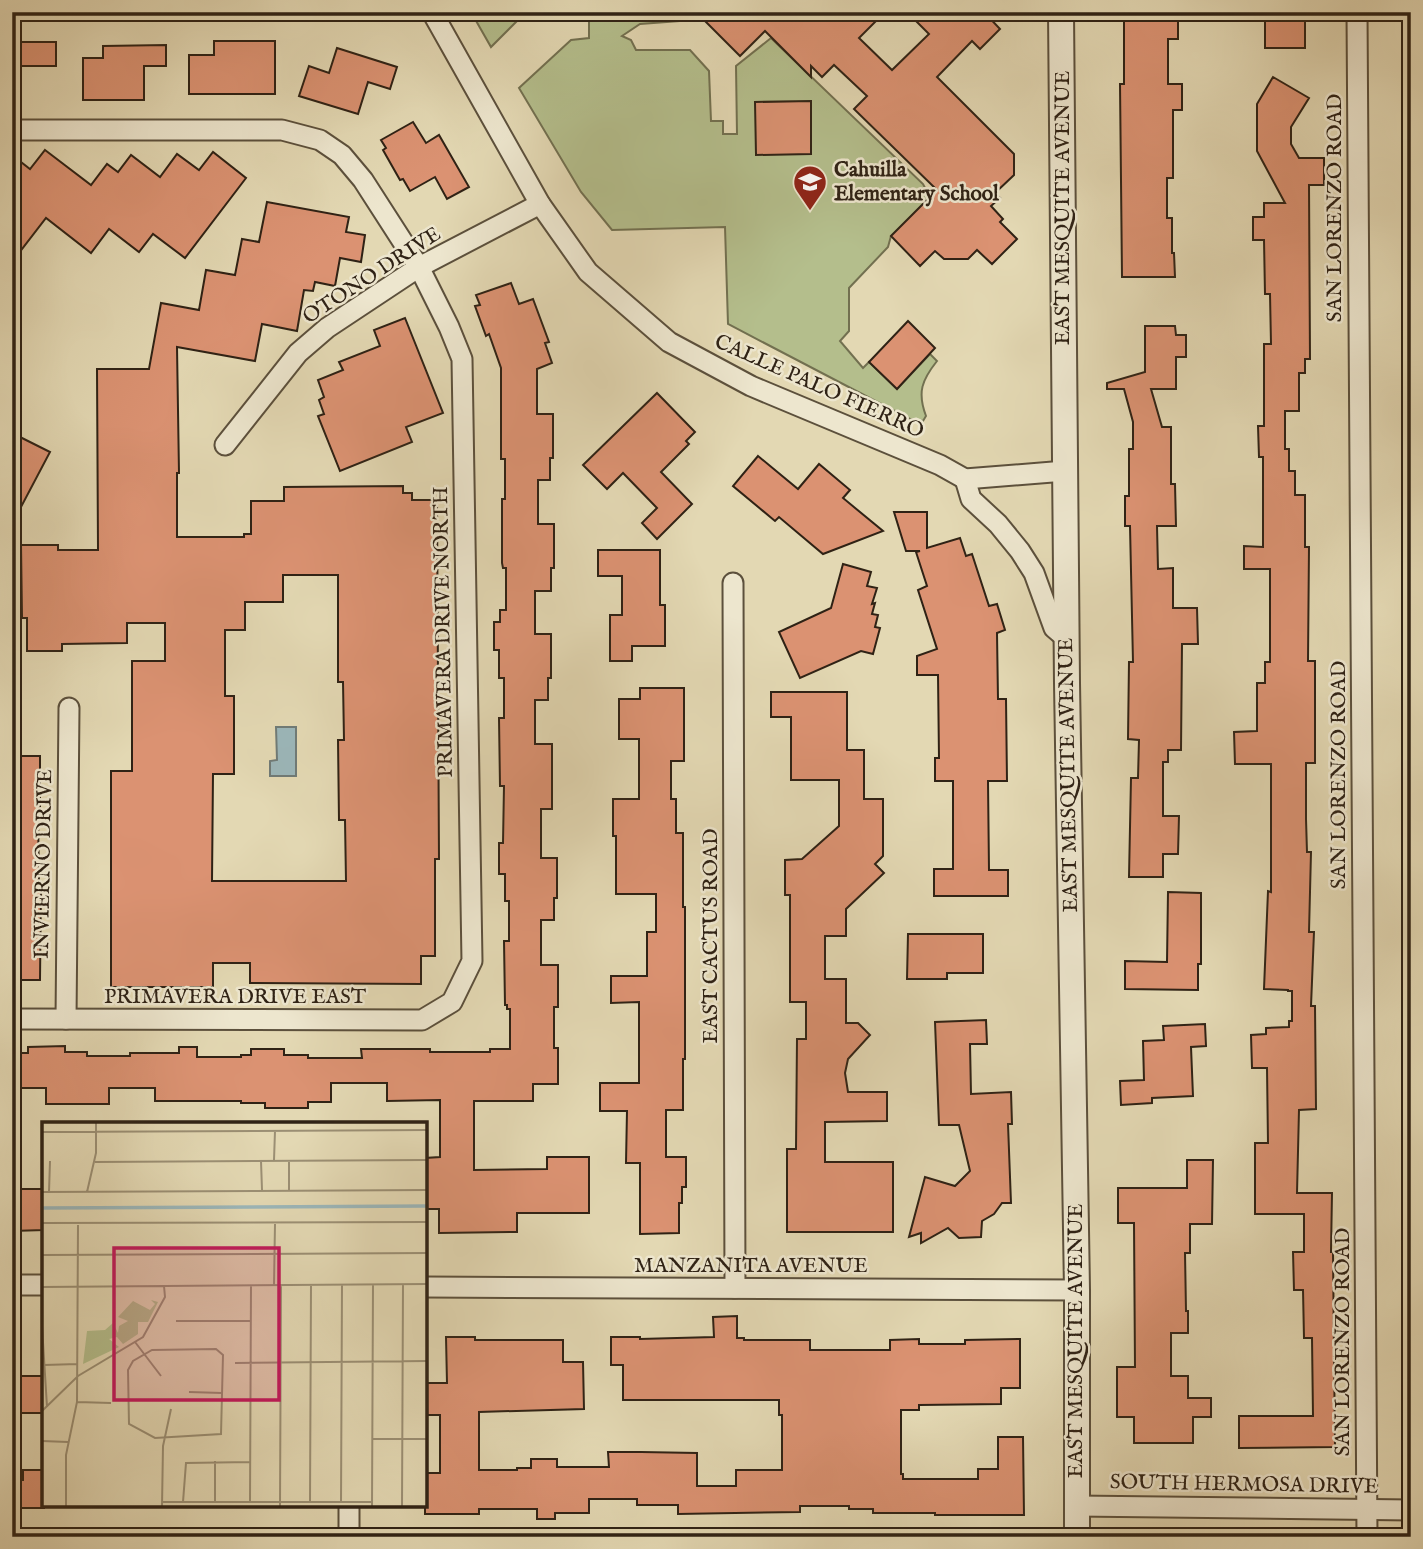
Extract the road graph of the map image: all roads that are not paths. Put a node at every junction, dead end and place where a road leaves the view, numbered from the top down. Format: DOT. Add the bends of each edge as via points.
graph roads {
  1 [pos="432,12"];
  2 [pos="1061,12"];
  3 [pos="1357,12"];
  4 [pos="12,130"];
  5 [pos="540,204"];
  6 [pos="419,267"];
  7 [pos="225,445"];
  8 [pos="1065,471"];
  9 [pos="965,479"];
  10 [pos="733,583"];
  11 [pos="1067,639"];
  12 [pos="69,708"];
  13 [pos="452,1002"];
  14 [pos="12,1019"];
  15 [pos="66,1019"];
  16 [pos="12,1284"];
  17 [pos="42,1285"];
  18 [pos="427,1287"];
  19 [pos="736,1288"];
  20 [pos="1077,1290"];
  21 [pos="1076,1506"];
  22 [pos="349,1507"];
  23 [pos="1367,1510"];
  24 [pos="1411,1510"];
  25 [pos="349,1537"];
  26 [pos="1077,1537"];
  27 [pos="1367,1537"];
  1 -- 5 [label="street, CALLE PALO FIERRO"];
  2 -- 8 [label="street, EAST MESQUITE AVENUE"];
  3 -- 23 [label="street, SAN LORENZO ROAD"];
  4 -- 6 [label="street, PRIMAVERA DRIVE NORTH" via="282,130 320,140 342,155 363,180"];
  5 -- 6 [label="street, OTONO DRIVE"];
  5 -- 9 [label="street, CALLE PALO FIERRO" via="588,272 670,342 751,386"];
  6 -- 7 [label="street, OTONO DRIVE" via="327,328 298,353"];
  6 -- 13 [label="street, PRIMAVERA DRIVE NORTH" via="462,359 472,961"];
  8 -- 9 [label="street"];
  8 -- 11 [label="street, EAST MESQUITE AVENUE"];
  9 -- 11 [label="street" via="971,499 1020,551 1034,573 1054,628"];
  10 -- 19 [label="street, EAST CACTUS ROAD"];
  11 -- 20 [label="street, EAST MESQUITE AVENUE"];
  12 -- 15 [label="street, INVIERNO DRIVE"];
  13 -- 15 [label="street, PRIMAVERA DRIVE EAST" via="422,1020"];
  14 -- 15 [label="street, PRIMAVERA DRIVE EAST"];
  16 -- 17 [label="street"];
  18 -- 19 [label="street, MANZANITA AVENUE"];
  19 -- 20 [label="street, MANZANITA AVENUE"];
  20 -- 21 [label="street, EAST MESQUITE AVENUE"];
  21 -- 23 [label="street, SOUTH HERMOSA DRIVE"];
  21 -- 26 [label="street, EAST MESQUITE AVENUE"];
  22 -- 25 [label="street"];
  23 -- 24 [label="street, SOUTH HERMOSA DRIVE"];
  23 -- 27 [label="street, SAN LORENZO ROAD"];
}
